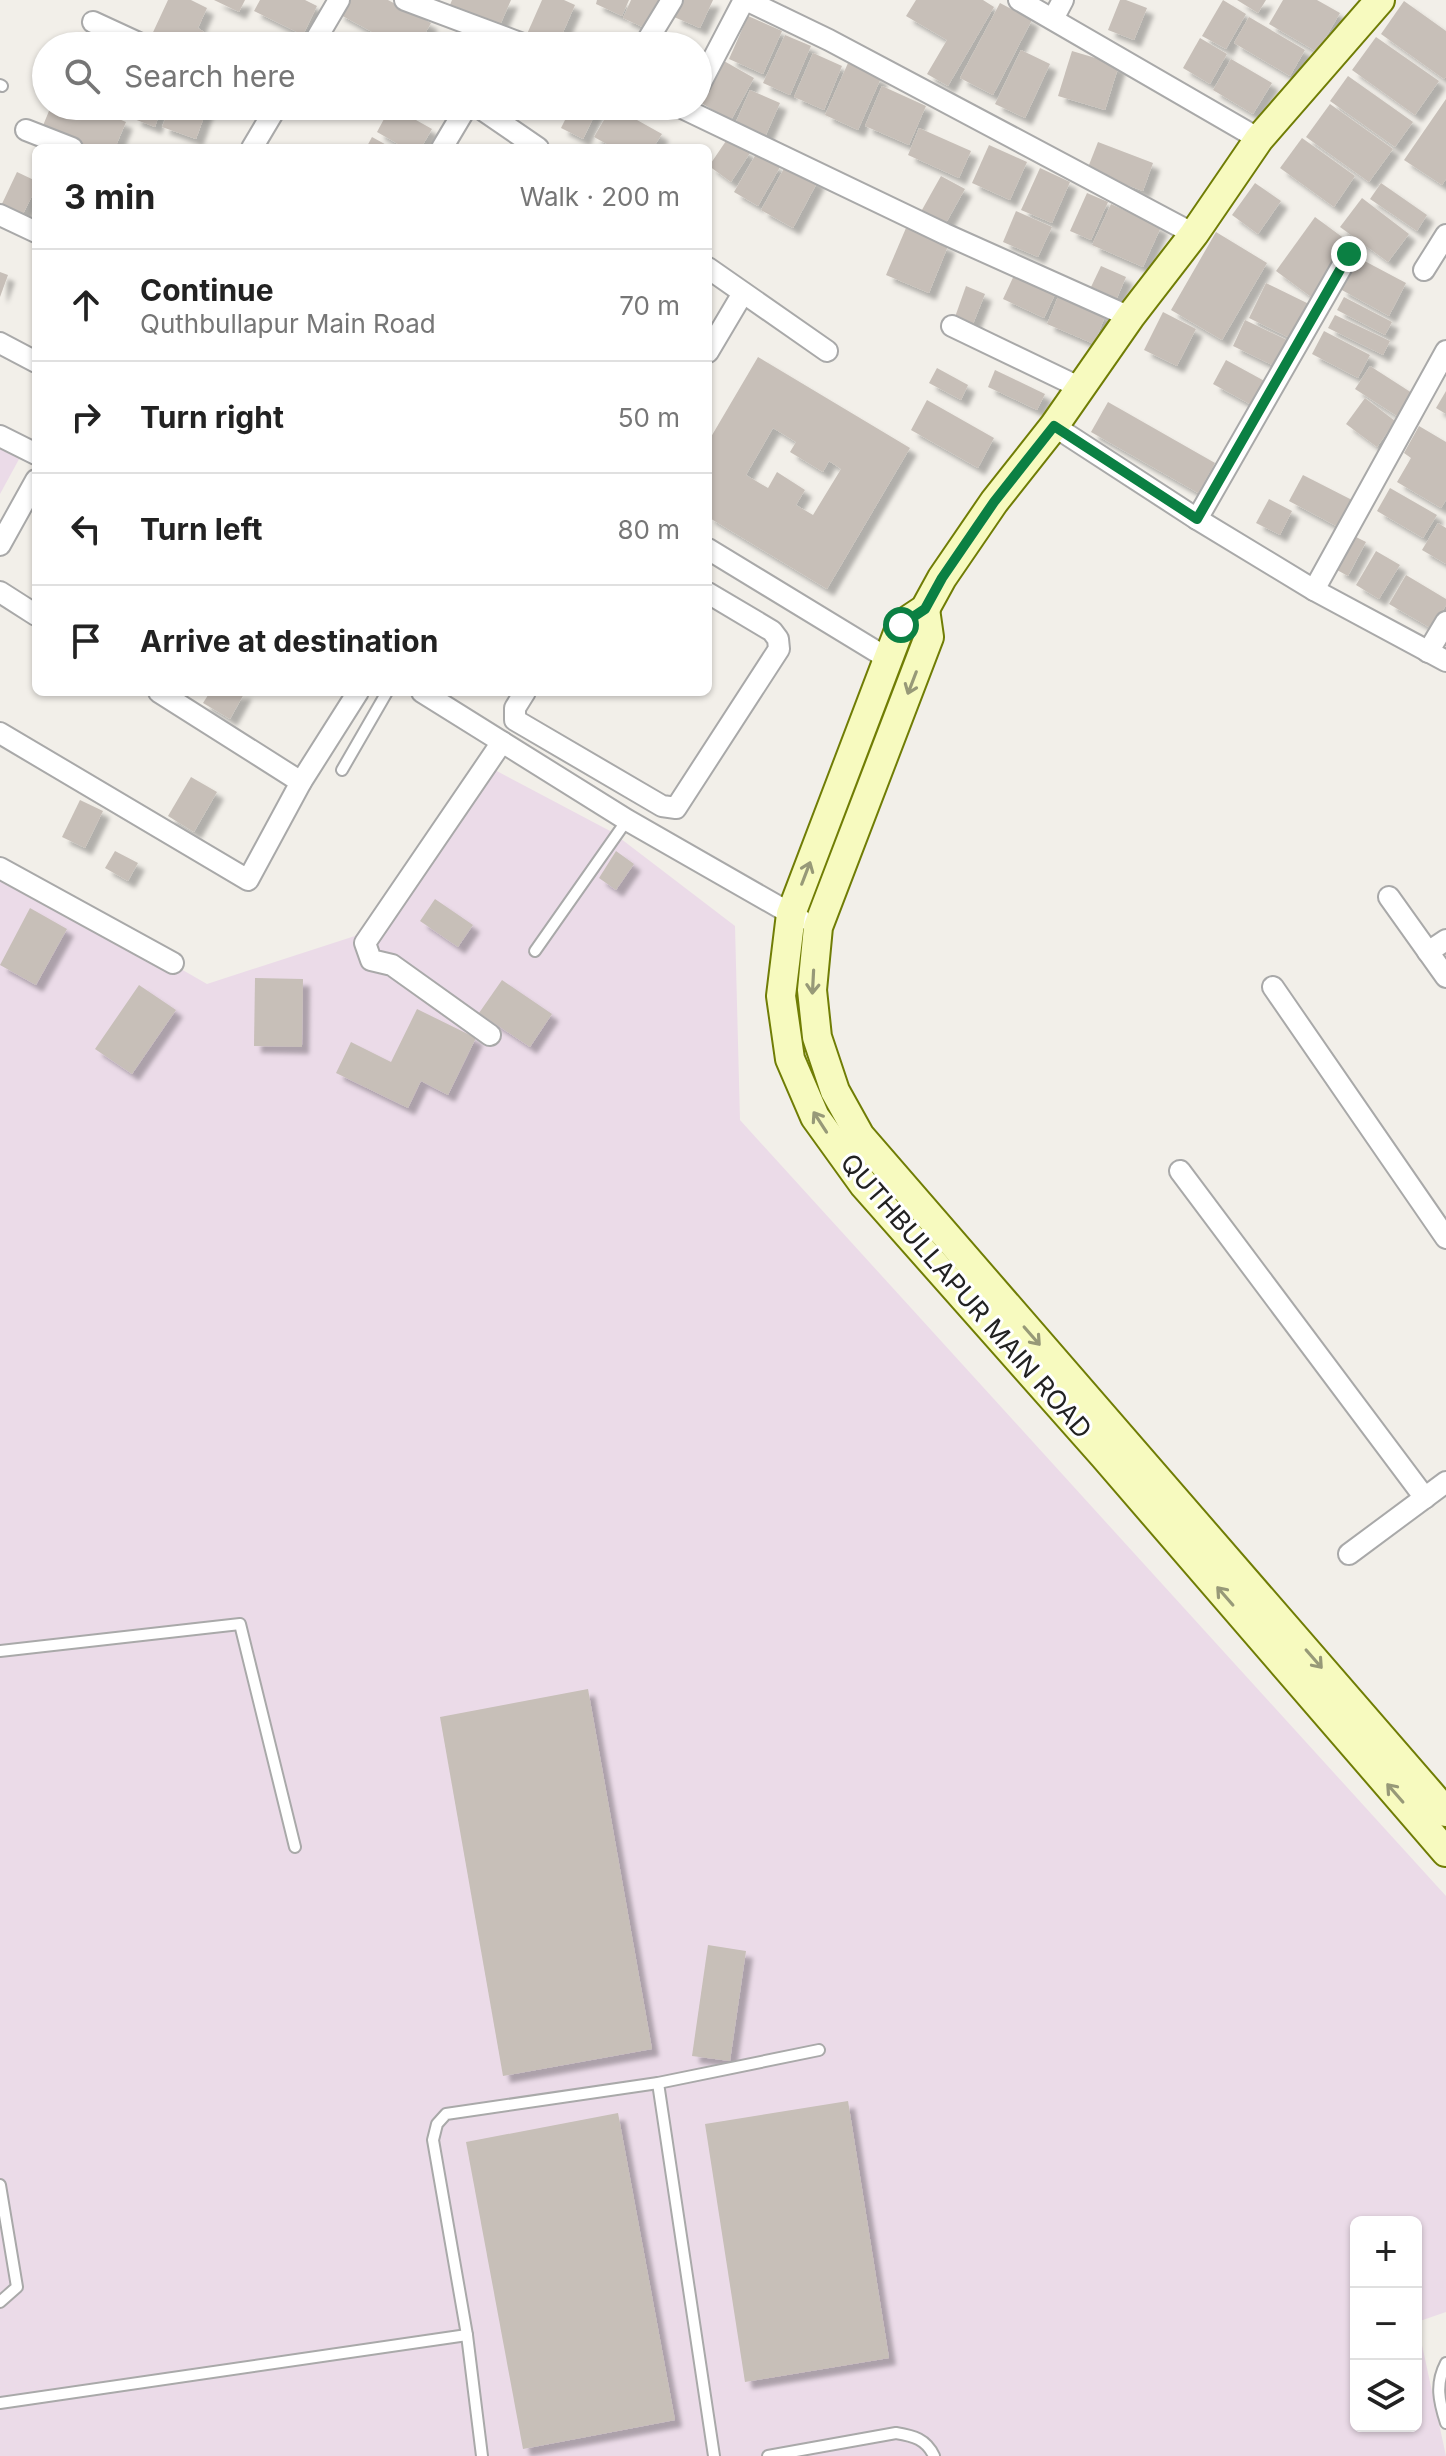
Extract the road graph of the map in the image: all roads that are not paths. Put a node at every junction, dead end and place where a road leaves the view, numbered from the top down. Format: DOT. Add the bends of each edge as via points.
graph roads {
  1 [pos="405,0"];
  2 [pos="672,0"];
  3 [pos="745,0"];
  4 [pos="1019,0"];
  5 [pos="1063,0"];
  6 [pos="1380,0"];
  7 [pos="329,3"];
  8 [pos="1053,19"];
  9 [pos="93,22"];
  10 [pos="115,32"];
  11 [pos="318,32"];
  12 [pos="491,32"];
  13 [pos="653,32"];
  14 [pos="712,62"];
  15 [pos="268,120"];
  16 [pos="459,120"];
  17 [pos="497,120"];
  18 [pos="712,120"];
  19 [pos="26,130"];
  20 [pos="1259,139"];
  21 [pos="62,144"];
  22 [pos="254,144"];
  23 [pos="444,144"];
  24 [pos="532,144"];
  25 [pos="0,215"];
  26 [pos="32,230"];
  27 [pos="1194,234"];
  28 [pos="1446,235"];
  29 [pos="1349,254"];
  30 [pos="1424,270"];
  31 [pos="712,271"];
  32 [pos="743,293"];
  33 [pos="1130,317"];
  34 [pos="952,326"];
  35 [pos="0,343"];
  36 [pos="712,345"];
  37 [pos="827,351"];
  38 [pos="1446,351"];
  39 [pos="32,360"];
  40 [pos="1081,388"];
  41 [pos="1054,426"];
  42 [pos="0,436"];
  43 [pos="32,452"];
  44 [pos="32,487"];
  45 [pos="1197,519"];
  46 [pos="0,545"];
  47 [pos="712,551"];
  48 [pos="1314,590"];
  49 [pos="0,592"];
  50 [pos="712,595"];
  51 [pos="925,609"];
  52 [pos="32,612"];
  53 [pos="1446,622"];
  54 [pos="1437,656"];
  55 [pos="887,658"];
  56 [pos="165,696"];
  57 [pos="355,696"];
  58 [pos="385,696"];
  59 [pos="428,696"];
  60 [pos="522,696"];
  61 [pos="0,733"];
  62 [pos="502,742"];
  63 [pos="342,770"];
  64 [pos="301,782"];
  65 [pos="627,820"];
  66 [pos="0,868"];
  67 [pos="1389,897"];
  68 [pos="791,914"];
  69 [pos="818,927"];
  70 [pos="1446,940"];
  71 [pos="535,951"];
  72 [pos="1428,952"];
  73 [pos="173,963"];
  74 [pos="1446,977"];
  75 [pos="1273,987"];
  76 [pos="490,1035"];
  77 [pos="1180,1171"];
  78 [pos="1446,1238"];
  79 [pos="1446,1482"];
  80 [pos="1425,1498"];
  81 [pos="1349,1554"];
  82 [pos="0,1651"];
  83 [pos="1446,1812"];
  84 [pos="295,1847"];
  85 [pos="1446,1852"];
  86 [pos="819,2050"];
  87 [pos="658,2083"];
  88 [pos="0,2185"];
  89 [pos="0,2302"];
  90 [pos="467,2335"];
  91 [pos="1446,2363"];
  92 [pos="0,2403"];
  93 [pos="1446,2423"];
  94 [pos="482,2456"];
  95 [pos="714,2456"];
  96 [pos="768,2456"];
  97 [pos="934,2456"];
  1 -- 12 [label="street"];
  2 -- 13 [label="street"];
  3 -- 14 [label="street"];
  3 -- 27 [label="street"];
  4 -- 8 [label="street"];
  5 -- 8 [label="street"];
  6 -- 20 [label="main road, QUTHBULLAPUR MAIN ROAD"];
  7 -- 11 [label="street"];
  8 -- 20 [label="street"];
  9 -- 10 [label="street"];
  15 -- 22 [label="street"];
  16 -- 23 [label="street"];
  17 -- 24 [label="street"];
  18 -- 33 [label="street"];
  19 -- 21 [label="street"];
  20 -- 27 [label="main road, QUTHBULLAPUR MAIN ROAD"];
  25 -- 26 [label="street"];
  27 -- 33 [label="main road, QUTHBULLAPUR MAIN ROAD"];
  28 -- 30 [label="street"];
  29 -- 45 [label="street"];
  31 -- 32 [label="street"];
  32 -- 36 [label="street"];
  32 -- 37 [label="street"];
  33 -- 40 [label="main road, QUTHBULLAPUR MAIN ROAD"];
  34 -- 40 [label="street"];
  35 -- 39 [label="street"];
  38 -- 48 [label="street"];
  40 -- 41 [label="main road, QUTHBULLAPUR MAIN ROAD"];
  41 -- 45 [label="street"];
  41 -- 51 [label="main road, QUTHBULLAPUR MAIN ROAD" via="994,502"];
  42 -- 43 [label="street"];
  44 -- 46 [label="street"];
  45 -- 48 [label="street"];
  47 -- 55 [label="street"];
  48 -- 54 [label="street"];
  49 -- 52 [label="street"];
  50 -- 60 [label="street" via="772,631 779,649 676,808 662,806 515,720"];
  51 -- 55 [label="main road, QUTHBULLAPUR MAIN ROAD" via="901,625"];
  51 -- 69 [label="main road, QUTHBULLAPUR MAIN ROAD, one-way" via="929,637"];
  53 -- 54 [label="street"];
  68 -- 55 [label="main road, QUTHBULLAPUR MAIN ROAD, one-way"];
  56 -- 64 [label="street"];
  57 -- 64 [label="street"];
  58 -- 63 [label="lane"];
  59 -- 62 [label="street"];
  61 -- 64 [label="street" via="248,880"];
  62 -- 65 [label="street"];
  62 -- 76 [label="street" via="365,943 371,960 392,965"];
  65 -- 68 [label="street"];
  65 -- 71 [label="lane"];
  66 -- 73 [label="street"];
  67 -- 72 [label="street"];
  68 -- 69 [label="street"];
  85 -- 68 [label="main road, QUTHBULLAPUR MAIN ROAD, one-way" via="864,1185 815,1117 790,1059 781,996"];
  69 -- 83 [label="main road, QUTHBULLAPUR MAIN ROAD, one-way" via="812,990 817,1037 835,1091 860,1136"];
  70 -- 72 [label="street"];
  72 -- 74 [label="street"];
  75 -- 78 [label="street"];
  77 -- 80 [label="street"];
  79 -- 80 [label="street"];
  80 -- 81 [label="street"];
  82 -- 84 [label="lane" via="240,1624"];
  86 -- 87 [label="lane"];
  87 -- 90 [label="lane" via="446,2114 437,2124 433,2140"];
  87 -- 95 [label="lane"];
  88 -- 89 [label="lane" via="17,2287"];
  90 -- 92 [label="lane"];
  90 -- 94 [label="lane"];
  91 -- 93 [label="lane" via="1438,2389"];
  96 -- 97 [label="lane" via="896,2433 915,2436"];
}
